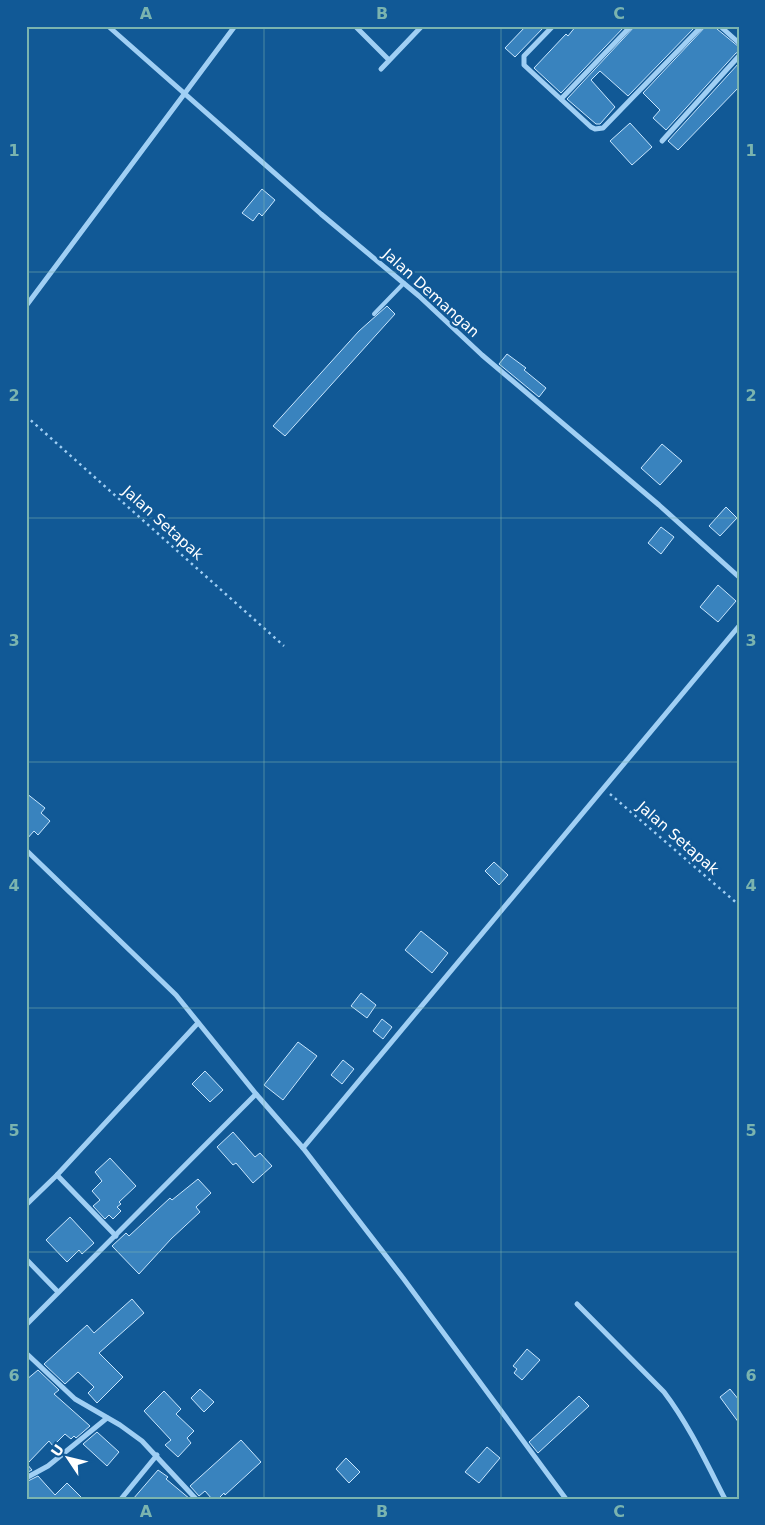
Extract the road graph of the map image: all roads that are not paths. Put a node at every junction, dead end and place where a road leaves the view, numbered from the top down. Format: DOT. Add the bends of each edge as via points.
graph roads {
  1 [pos="108,26"];
  2 [pos="235,26"];
  3 [pos="355,26"];
  4 [pos="422,26"];
  5 [pos="553,26"];
  6 [pos="631,26"];
  7 [pos="702,26"];
  8 [pos="720,26"];
  9 [pos="739,43"];
  10 [pos="739,56"];
  11 [pos="389,60"];
  12 [pos="380,69"];
  13 [pos="185,92"];
  14 [pos="561,99"];
  15 [pos="662,141"];
  16 [pos="404,283"];
  17 [pos="26,306"];
  18 [pos="374,314"];
  19 [pos="739,577"];
  20 [pos="739,626"];
  21 [pos="26,850"];
  22 [pos="198,1023"];
  23 [pos="256,1094"];
  24 [pos="302,1148"];
  25 [pos="56,1175"];
  26 [pos="26,1205"];
  27 [pos="116,1236"];
  28 [pos="26,1259"];
  29 [pos="58,1292"];
  30 [pos="577,1304"];
  31 [pos="26,1325"];
  32 [pos="26,1353"];
  33 [pos="107,1418"];
  34 [pos="157,1455"];
  35 [pos="26,1478"];
  36 [pos="121,1499"];
  37 [pos="196,1499"];
  38 [pos="566,1499"];
  39 [pos="724,1499"];
  1 -- 13 [label="street, Jalan Demangan"];
  2 -- 13 [label="street"];
  3 -- 11 [label="street"];
  4 -- 11 [label="street"];
  5 -- 14 [label="street" via="522,62"];
  6 -- 14 [label="street"];
  7 -- 14 [label="street" via="603,128 591,127"];
  8 -- 9 [label="street"];
  10 -- 15 [label="street"];
  11 -- 12 [label="street"];
  13 -- 16 [label="street, Jalan Demangan" via="321,214"];
  13 -- 17 [label="street"];
  16 -- 18 [label="lane"];
  16 -- 19 [label="street, Jalan Demangan" via="482,355"];
  20 -- 24 [label="street"];
  21 -- 22 [label="street" via="176,995"];
  22 -- 23 [label="street"];
  22 -- 25 [label="street"];
  23 -- 24 [label="street"];
  23 -- 27 [label="street"];
  24 -- 38 [label="street" via="409,1286"];
  25 -- 26 [label="street"];
  25 -- 27 [label="street"];
  27 -- 29 [label="street"];
  28 -- 29 [label="street"];
  29 -- 31 [label="street"];
  30 -- 39 [label="street" via="674,1404"];
  32 -- 33 [label="street" via="75,1399"];
  33 -- 34 [label="street" via="131,1432"];
  33 -- 35 [label="street" via="48,1466"];
  34 -- 36 [label="street"];
  34 -- 37 [label="street"];
}
